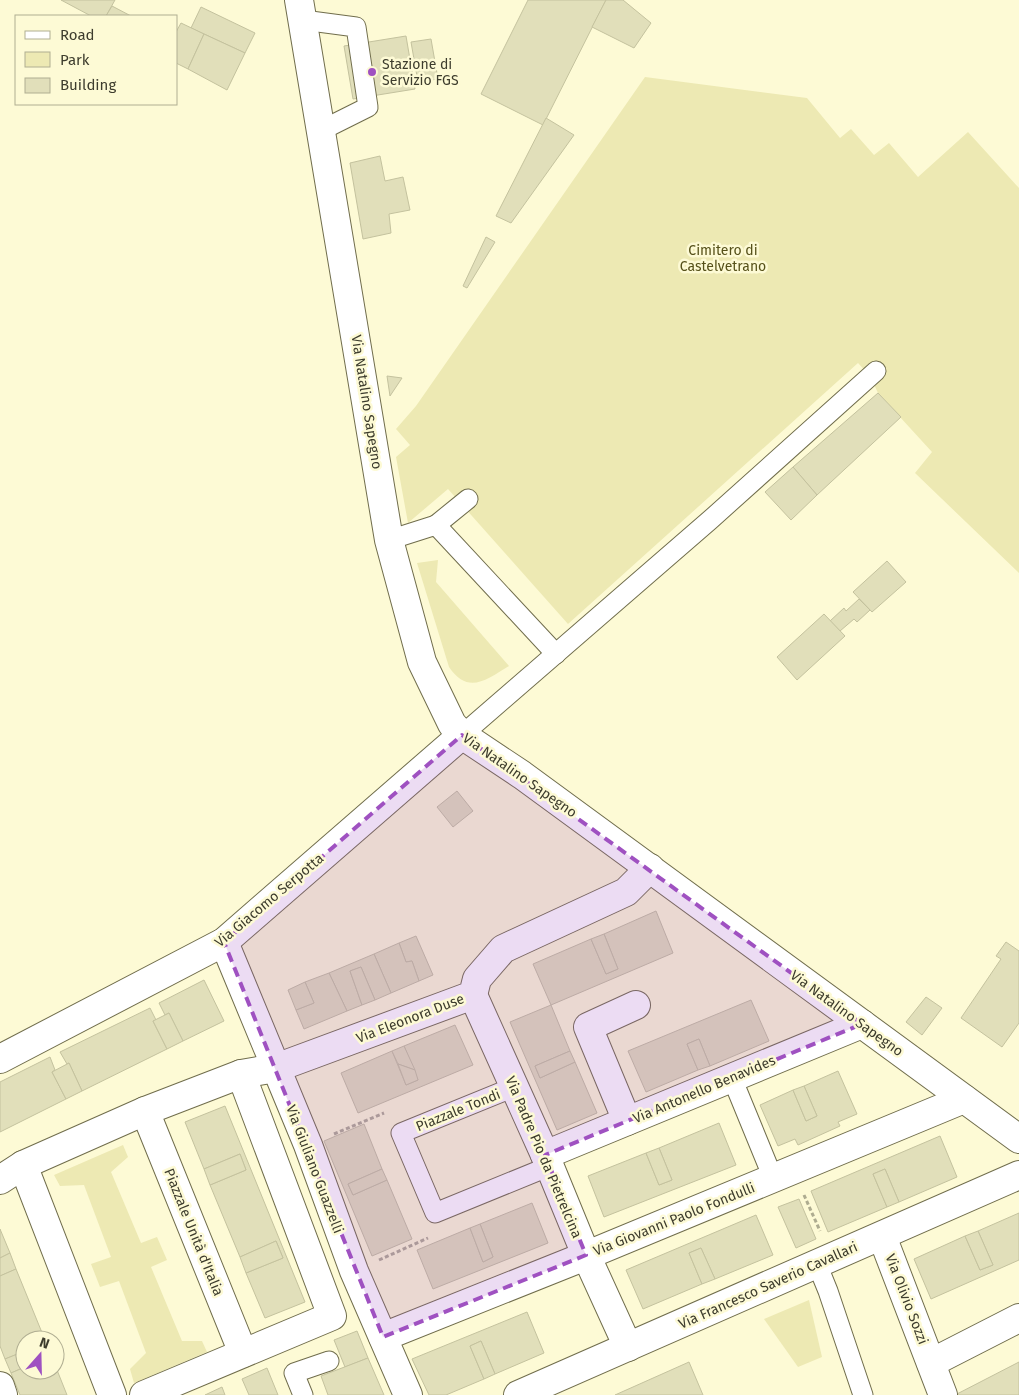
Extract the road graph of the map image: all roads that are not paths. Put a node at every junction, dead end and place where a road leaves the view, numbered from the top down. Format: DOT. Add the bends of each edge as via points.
graph roads {
  1 [pos="301,10"];
  2 [pos="322,130"];
  3 [pos="876,371"];
  4 [pos="468,499"];
  5 [pos="436,525"];
  6 [pos="390,540"];
  7 [pos="556,654"];
  8 [pos="462,735"];
  9 [pos="650,868"];
  10 [pos="224,942"];
  11 [pos="473,995"];
  12 [pos="636,1005"];
  13 [pos="862,1024"];
  14 [pos="0,1059"];
  15 [pos="276,1068"];
  16 [pos="241,1074"];
  17 [pos="732,1078"];
  18 [pos="514,1087"];
  19 [pos="964,1099"];
  20 [pos="145,1111"];
  21 [pos="627,1121"];
  22 [pos="1019,1139"];
  23 [pos="548,1160"];
  24 [pos="23,1165"];
  25 [pos="783,1174"];
  26 [pos="1019,1175"];
  27 [pos="0,1180"];
  28 [pos="882,1236"];
  29 [pos="586,1255"];
  30 [pos="824,1261"];
  31 [pos="1019,1318"];
  32 [pos="383,1337"];
  33 [pos="628,1347"];
  34 [pos="243,1353"];
  35 [pos="329,1361"];
  36 [pos="931,1363"];
  37 [pos="0,1386"];
  38 [pos="3,1395"];
  39 [pos="112,1395"];
  40 [pos="144,1395"];
  41 [pos="303,1395"];
  42 [pos="408,1395"];
  43 [pos="518,1395"];
  44 [pos="863,1395"];
  45 [pos="943,1395"];
  1 -- 2 [label="street, Via Natalino Sapegno"];
  1 -- 2 [label="lane" via="356,27 368,107"];
  2 -- 6 [label="street, Via Natalino Sapegno"];
  3 -- 7 [label="lane"];
  4 -- 5 [label="lane"];
  5 -- 6 [label="lane"];
  5 -- 7 [label="lane"];
  6 -- 8 [label="street, Via Natalino Sapegno" via="422,662 452,724"];
  7 -- 8 [label="lane"];
  8 -- 9 [label="street, Via Natalino Sapegno"];
  8 -- 10 [label="street, Via Giacomo Serpotta"];
  9 -- 11 [label="street, Via Eleonora Duse" via="626,892 503,949 478,979"];
  9 -- 13 [label="street, Via Natalino Sapegno"];
  10 -- 14 [label="street, Via Giacomo Serpotta"];
  10 -- 15 [label="street, Via Giuliano Guazzelli"];
  11 -- 15 [label="street, Via Eleonora Duse"];
  11 -- 18 [label="street, Via Padre Pio da Pietrelcina"];
  12 -- 21 [label="street" via="588,1027"];
  13 -- 17 [label="street, Via Antonello Benavides"];
  13 -- 19 [label="street, Via Natalino Sapegno"];
  15 -- 16 [label="street"];
  15 -- 32 [label="street, Via Giuliano Guazzelli" via="354,1271"];
  16 -- 20 [label="street"];
  16 -- 34 [label="street" via="332,1316"];
  17 -- 21 [label="street, Via Antonello Benavides"];
  17 -- 25 [label="lane"];
  18 -- 23 [label="street, Via Padre Pio da Pietrelcina"];
  18 -- 23 [label="lane, Piazzale Tondi" via="402,1133 435,1213"];
  19 -- 22 [label="street, Via Natalino Sapegno"];
  19 -- 25 [label="street, Via Giovanni Paolo Fondulli"];
  20 -- 24 [label="street"];
  20 -- 34 [label="street, Piazzale Unità d'Italia"];
  21 -- 23 [label="street, Via Antonello Benavides"];
  23 -- 29 [label="street, Via Padre Pio da Pietrelcina"];
  24 -- 27 [label="street"];
  24 -- 39 [label="street"];
  25 -- 29 [label="street, Via Giovanni Paolo Fondulli"];
  26 -- 28 [label="street, Via Francesco Saverio Cavallari"];
  28 -- 30 [label="street, Via Francesco Saverio Cavallari"];
  28 -- 36 [label="street, Via Olivio Sozzi"];
  29 -- 32 [label="street, Via Giovanni Paolo Fondulli"];
  29 -- 33 [label="street, Via Padre Pio da Pietrelcina"];
  30 -- 33 [label="street, Via Francesco Saverio Cavallari"];
  30 -- 44 [label="lane" via="828,1291"];
  31 -- 36 [label="street, Via Olivio Sozzi"];
  32 -- 42 [label="street, Via Giuliano Guazzelli"];
  33 -- 43 [label="street, Via Francesco Saverio Cavallari"];
  34 -- 40 [label="street"];
  35 -- 41 [label="lane" via="294,1373"];
  36 -- 45 [label="street, Via Olivio Sozzi"];
  37 -- 38 [label="street"];
}
